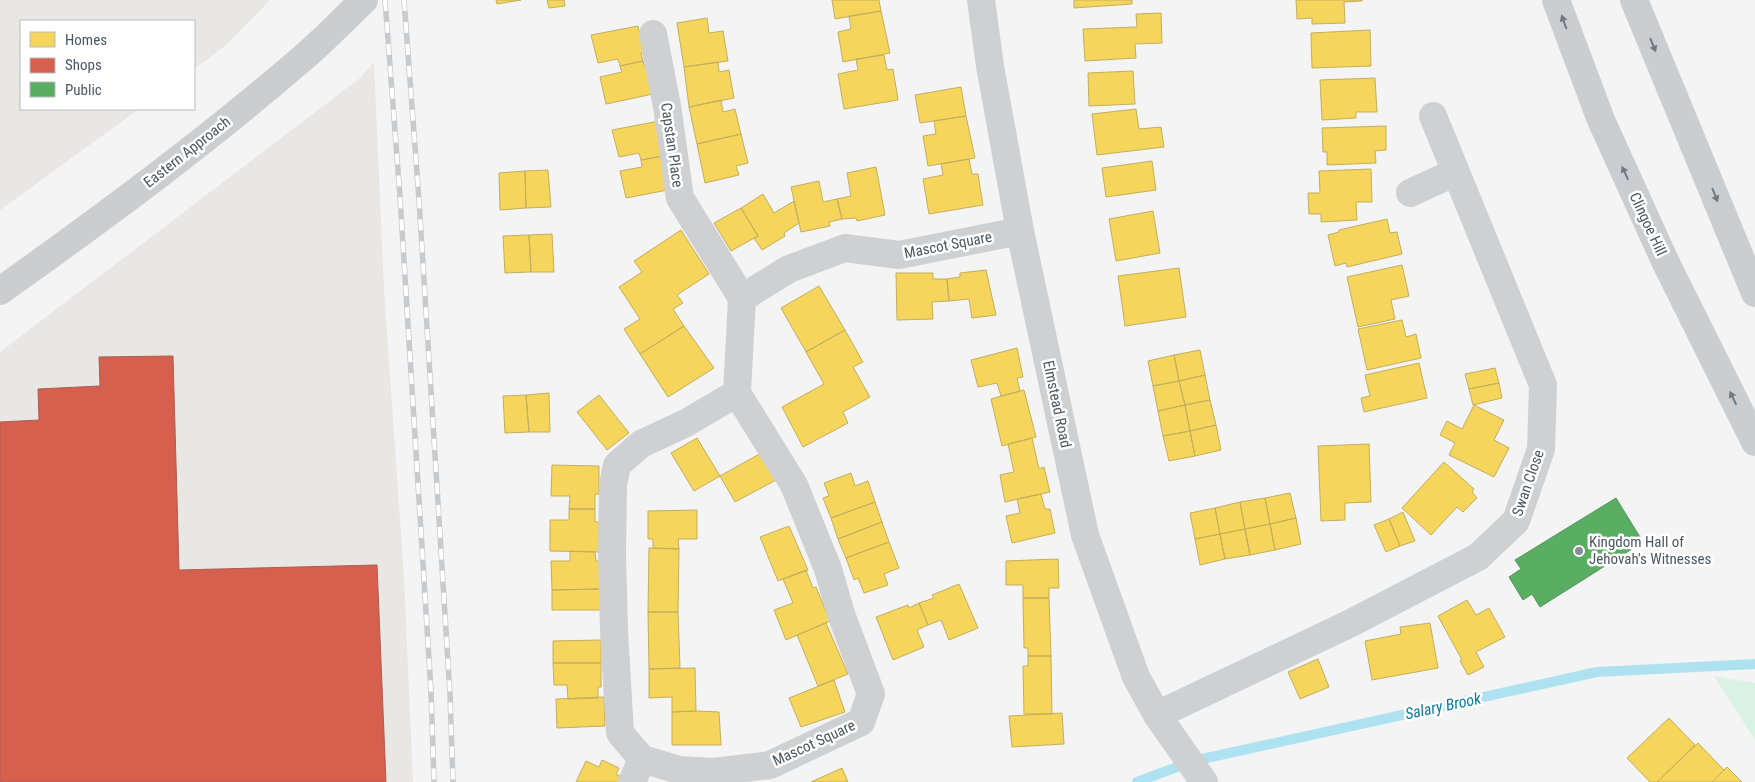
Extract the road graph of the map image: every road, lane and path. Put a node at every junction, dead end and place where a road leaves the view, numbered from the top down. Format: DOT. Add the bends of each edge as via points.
graph roads {
  1 [pos="364,0"];
  2 [pos="981,0"];
  3 [pos="1556,0"];
  4 [pos="1634,0"];
  5 [pos="653,34"];
  6 [pos="1433,116"];
  7 [pos="1456,172"];
  8 [pos="1410,193"];
  9 [pos="1020,231"];
  10 [pos="0,291"];
  11 [pos="1755,293"];
  12 [pos="742,298"];
  13 [pos="737,393"];
  14 [pos="1755,442"];
  15 [pos="1157,715"];
  16 [pos="637,771"];
  17 [pos="1204,782"];
  1 -- 10 [label="main road, Eastern Approach" via="305,57 191,151"];
  2 -- 9 [label="street, Elmstead Road"];
  14 -- 3 [label="main road, Clingoe Hill, one-way" via="1665,261 1601,120"];
  4 -- 11 [label="main road, one-way"];
  5 -- 12 [label="street, Capstan Place" via="680,198"];
  6 -- 7 [label="street, Swan Close"];
  7 -- 8 [label="street"];
  7 -- 15 [label="street, Swan Close" via="1543,386 1541,449 1516,521 1478,557 1351,623"];
  9 -- 12 [label="street, Mascot Square" via="899,255 845,248 789,269"];
  9 -- 15 [label="street, Elmstead Road" via="1085,535 1136,677"];
  12 -- 13 [label="street"];
  13 -- 16 [label="street, Mascot Square" via="686,423 641,444 617,465 613,485 612,553 620,732"];
  13 -- 16 [label="street, Mascot Square" via="794,485 828,569 871,694 861,722 770,765 713,772"];
  15 -- 17 [label="street, Elmstead Road"];
}
